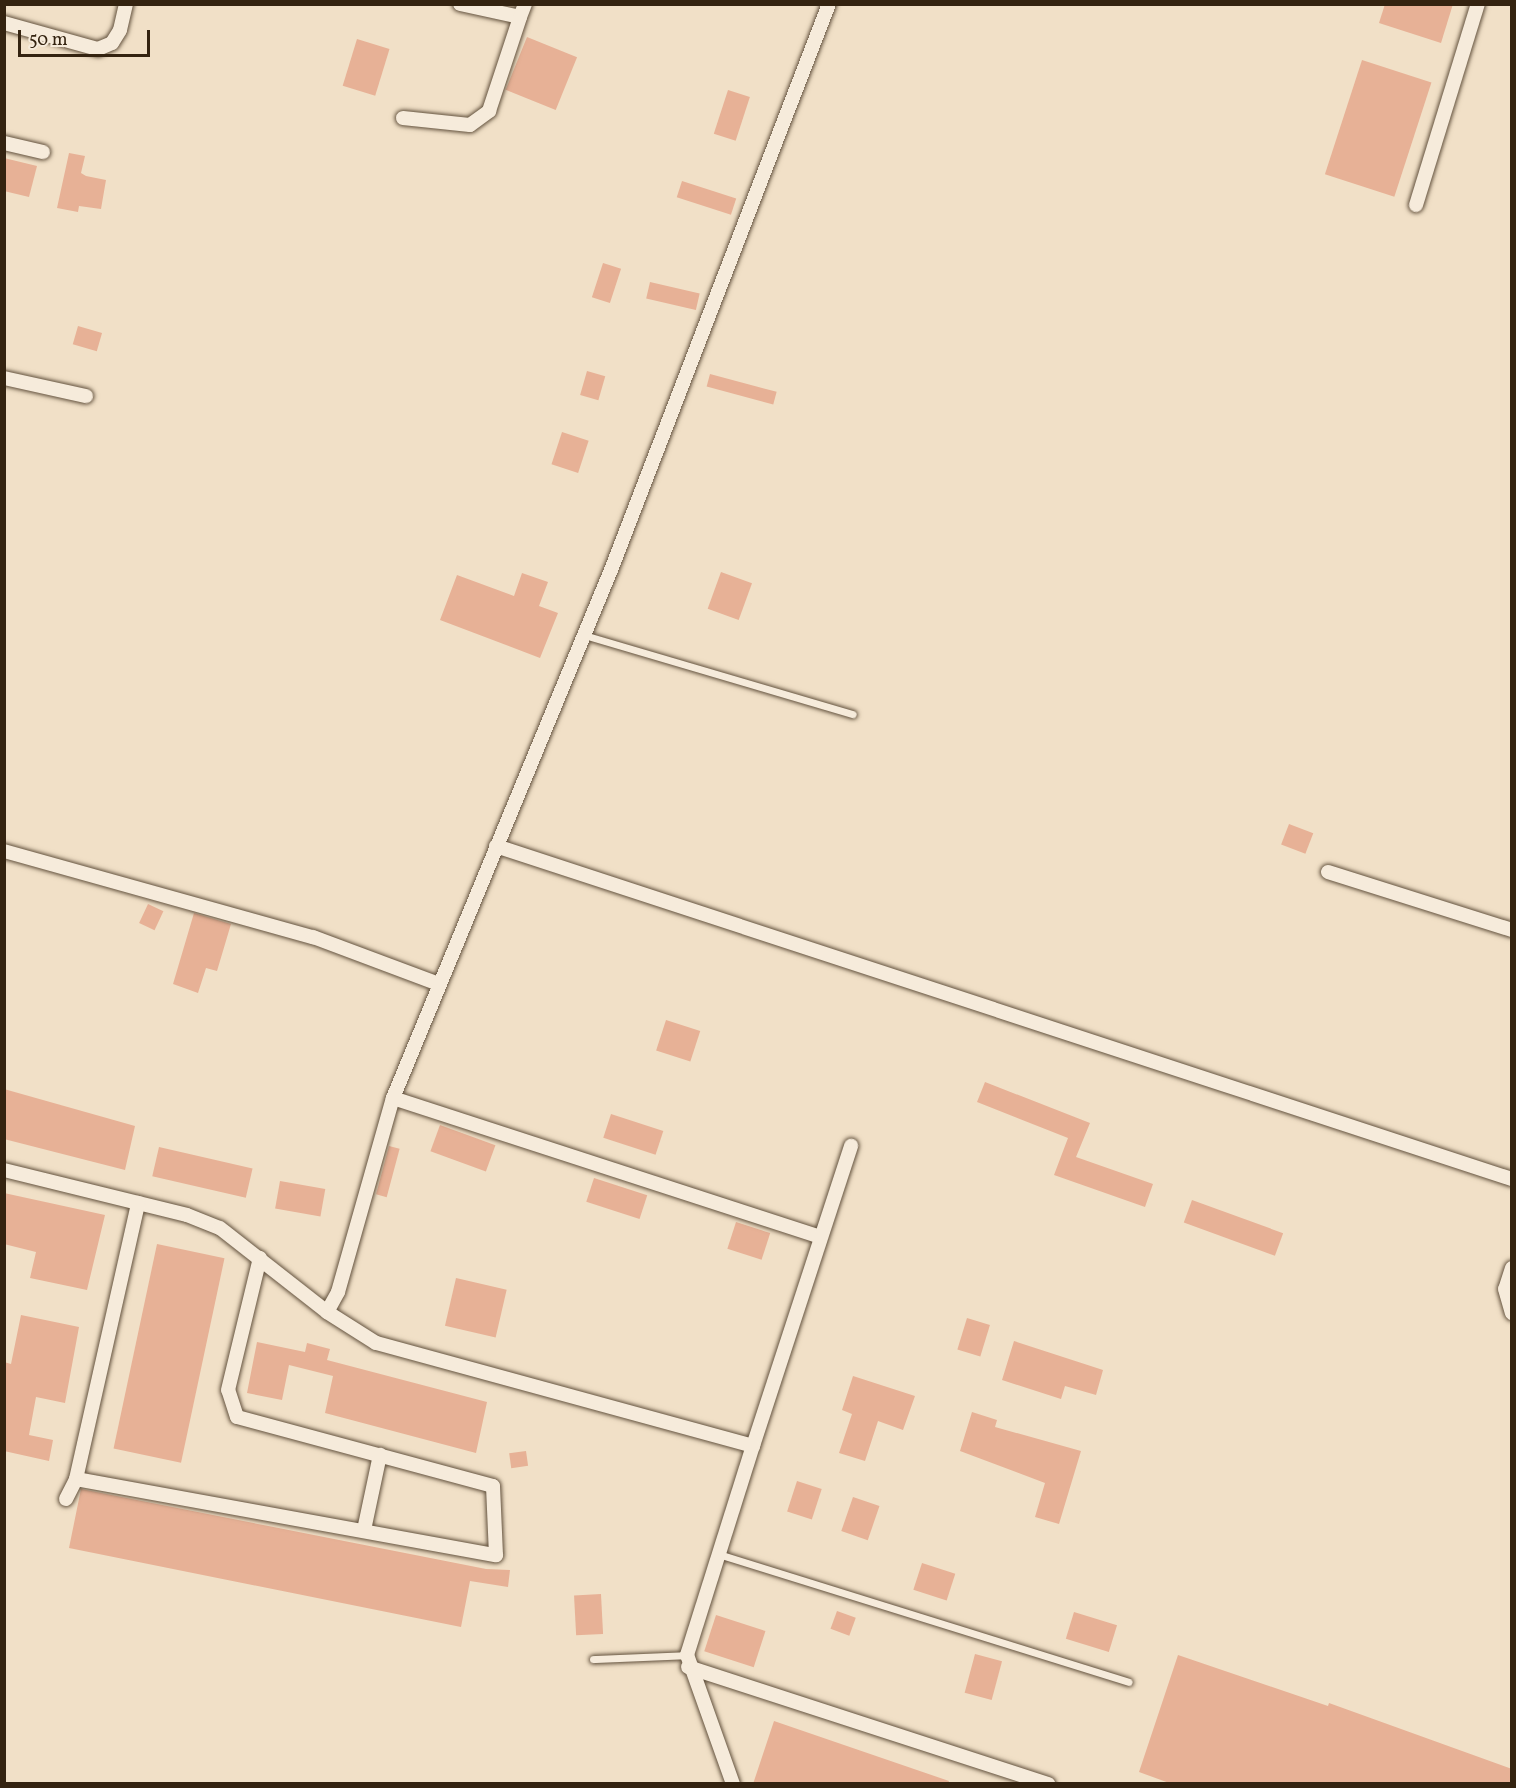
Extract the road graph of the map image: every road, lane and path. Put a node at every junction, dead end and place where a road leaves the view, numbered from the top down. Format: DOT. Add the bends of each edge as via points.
graph roads {
  1 [pos="126,4"];
  2 [pos="460,4"];
  3 [pos="829,4"];
  4 [pos="1478,4"];
  5 [pos="523,11"];
  6 [pos="4,23"];
  7 [pos="403,117"];
  8 [pos="4,143"];
  9 [pos="43,152"];
  10 [pos="1416,205"];
  11 [pos="4,378"];
  12 [pos="86,396"];
  13 [pos="584,635"];
  14 [pos="853,714"];
  15 [pos="496,846"];
  16 [pos="4,851"];
  17 [pos="1328,872"];
  18 [pos="1512,930"];
  19 [pos="439,984"];
  20 [pos="393,1098"];
  21 [pos="851,1146"];
  22 [pos="4,1170"];
  23 [pos="1512,1179"];
  24 [pos="138,1203"];
  25 [pos="818,1236"];
  26 [pos="260,1258"];
  27 [pos="1512,1268"];
  28 [pos="327,1312"];
  29 [pos="1512,1313"];
  30 [pos="753,1446"];
  31 [pos="380,1455"];
  32 [pos="76,1479"];
  33 [pos="66,1499"];
  34 [pos="364,1530"];
  35 [pos="717,1554"];
  36 [pos="593,1659"];
  37 [pos="687,1661"];
  38 [pos="1128,1683"];
  39 [pos="733,1784"];
  40 [pos="1048,1784"];
  1 -- 6 [label="street" via="120,30 112,43 98,49"];
  2 -- 5 [label="street"];
  3 -- 13 [label="street"];
  4 -- 10 [label="street"];
  5 -- 7 [label="street" via="489,111 470,125"];
  8 -- 9 [label="street"];
  11 -- 12 [label="street"];
  13 -- 14 [label="lane"];
  13 -- 15 [label="street"];
  15 -- 19 [label="street"];
  15 -- 23 [label="street"];
  16 -- 19 [label="street" via="303,934"];
  17 -- 18 [label="street"];
  19 -- 20 [label="street"];
  20 -- 25 [label="street"];
  20 -- 28 [label="street" via="338,1292"];
  21 -- 25 [label="street"];
  22 -- 24 [label="street"];
  24 -- 26 [label="street" via="220,1228"];
  24 -- 32 [label="street"];
  25 -- 30 [label="street"];
  26 -- 28 [label="street"];
  26 -- 31 [label="street" via="228,1390 231,1409 237,1417"];
  27 -- 29 [label="street" via="1505,1289"];
  28 -- 30 [label="street" via="376,1343"];
  30 -- 35 [label="street"];
  31 -- 34 [label="street"];
  31 -- 34 [label="street" via="493,1486 496,1554"];
  32 -- 33 [label="street"];
  32 -- 34 [label="street"];
  35 -- 37 [label="street"];
  35 -- 38 [label="lane"];
  36 -- 37 [label="lane"];
  37 -- 39 [label="street"];
  37 -- 40 [label="street"];
}
